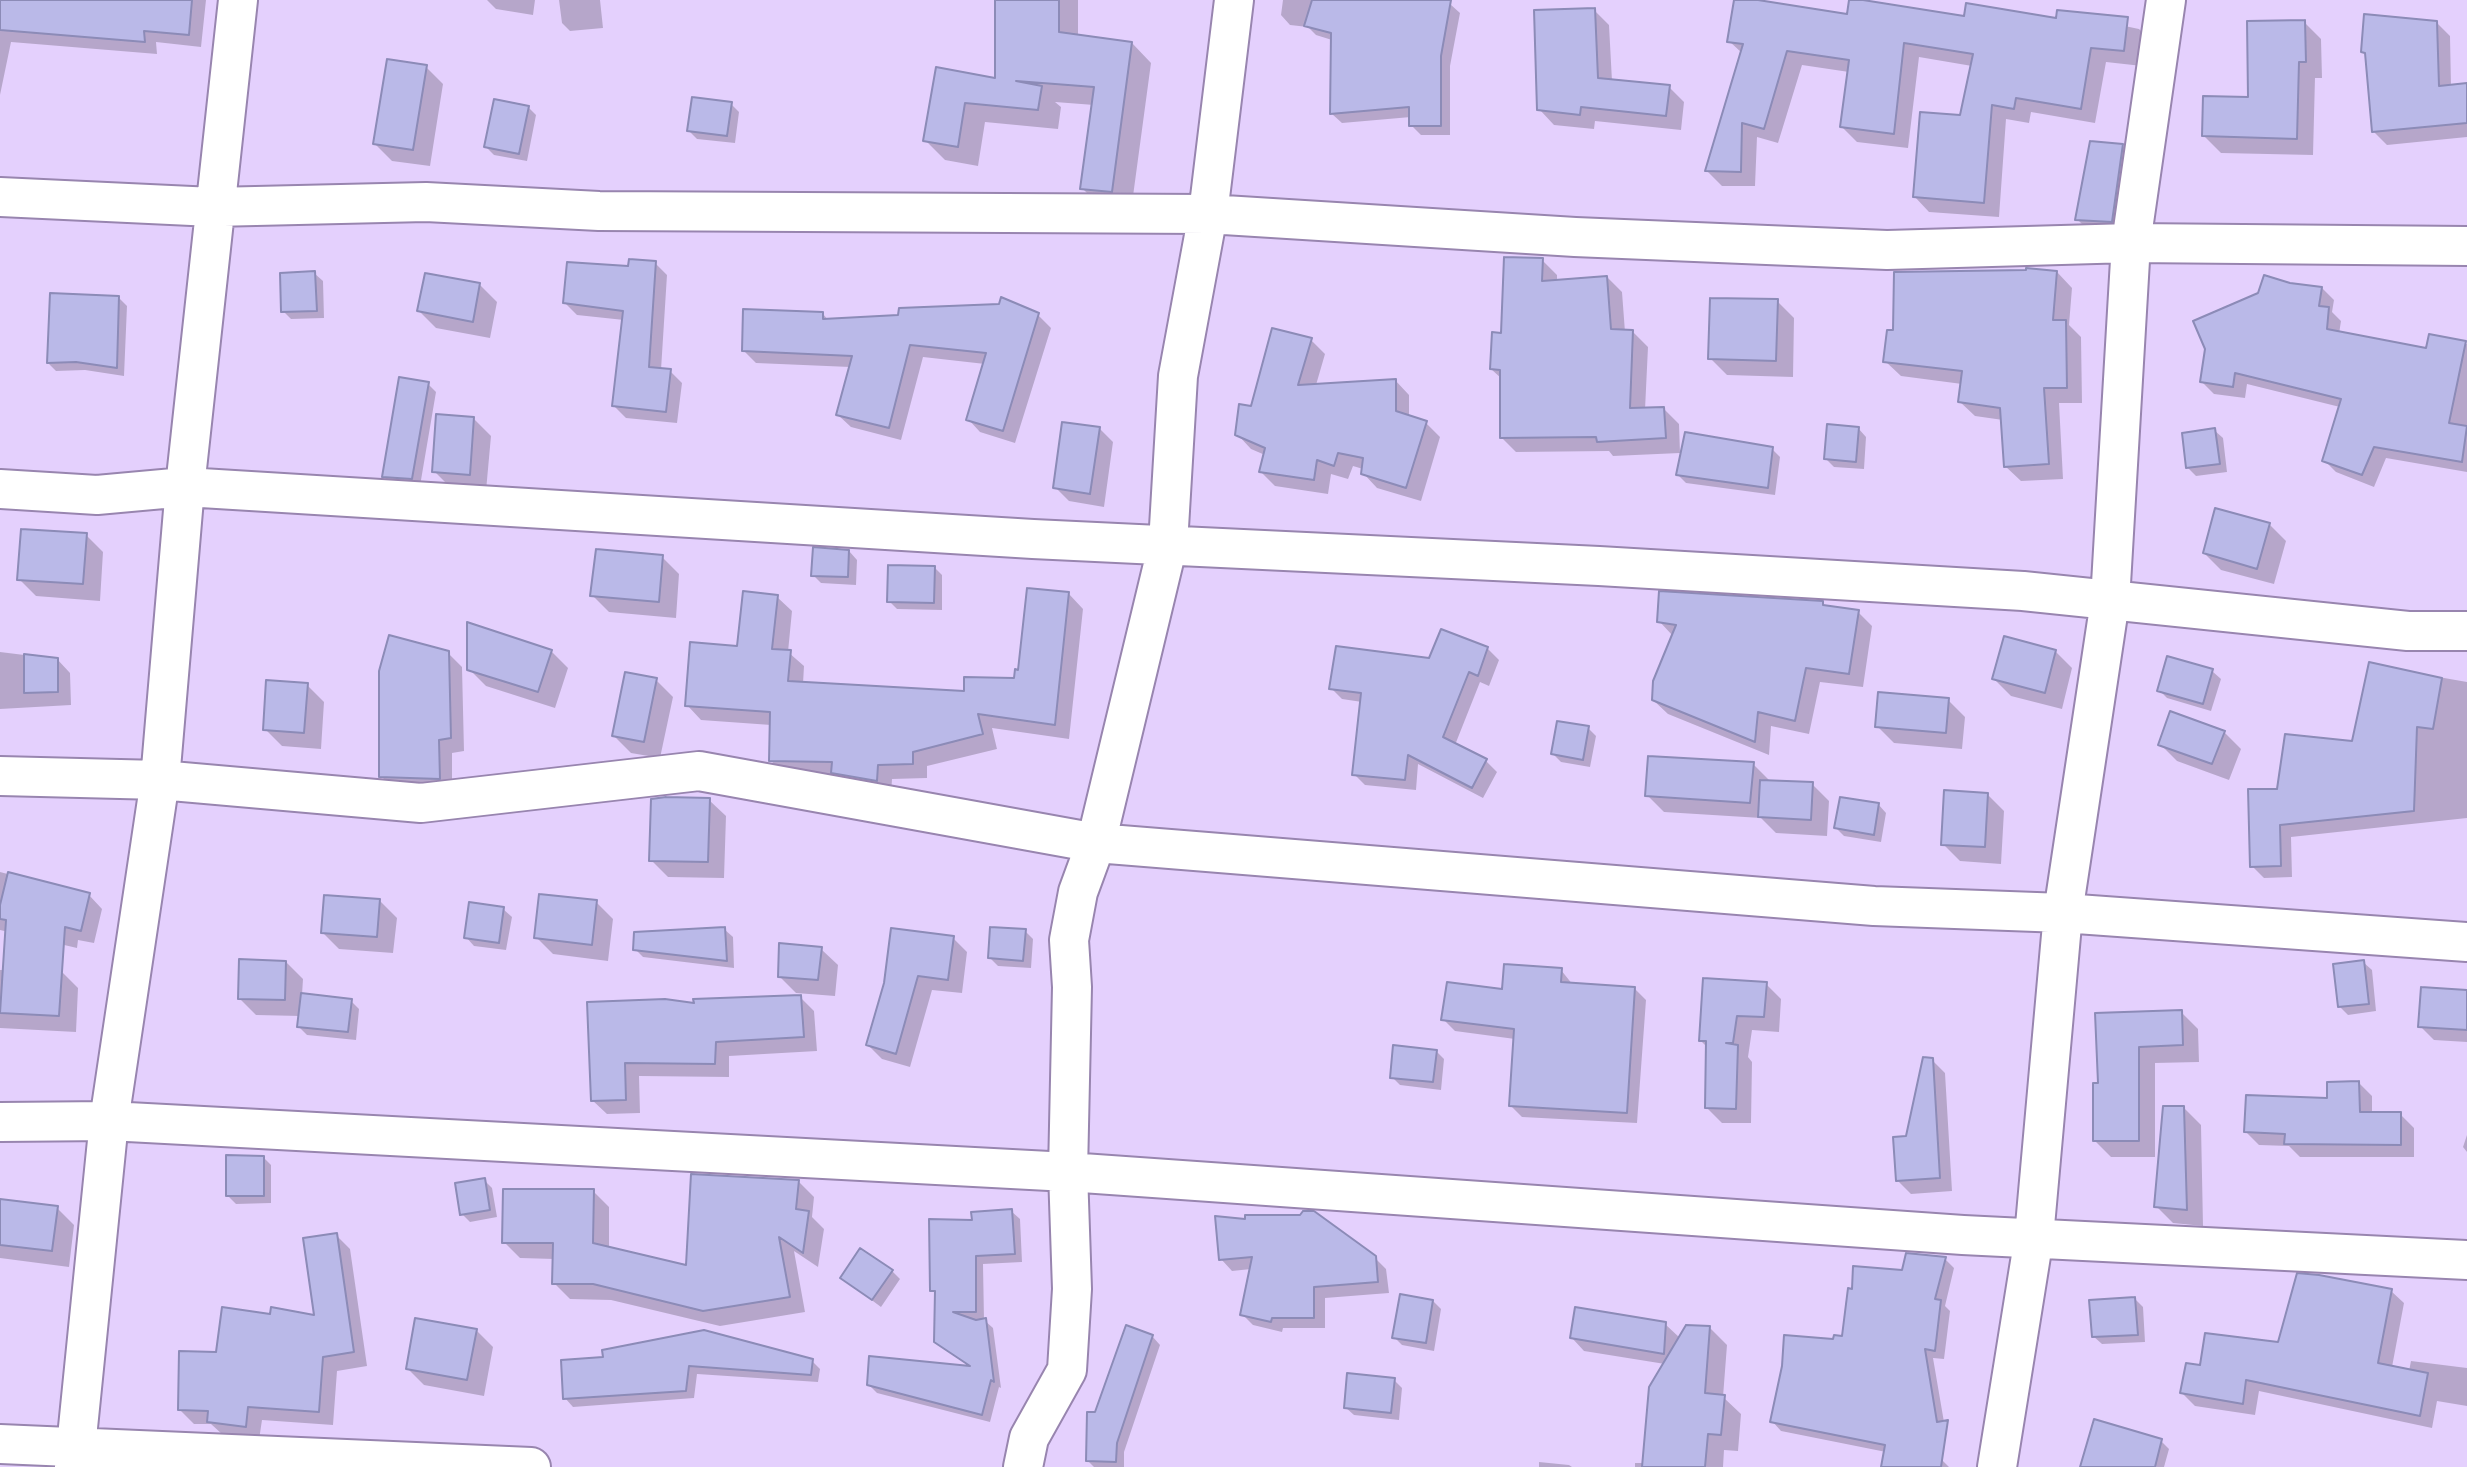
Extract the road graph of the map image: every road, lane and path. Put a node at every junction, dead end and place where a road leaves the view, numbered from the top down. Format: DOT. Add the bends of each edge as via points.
graph roads {
  1 [pos="238,0"];
  2 [pos="1234,0"];
  3 [pos="2166,0"];
  4 [pos="0,197"];
  5 [pos="213,207"];
  6 [pos="1208,214"];
  7 [pos="2131,243"];
  8 [pos="2467,246"];
  9 [pos="185,487"];
  10 [pos="0,489"];
  11 [pos="1168,544"];
  12 [pos="2110,601"];
  13 [pos="2467,631"];
  14 [pos="0,776"];
  15 [pos="160,780"];
  16 [pos="1097,843"];
  17 [pos="2063,913"];
  18 [pos="2467,942"];
  19 [pos="109,1121"];
  20 [pos="0,1122"];
  21 [pos="1068,1172"];
  22 [pos="2034,1237"];
  23 [pos="2467,1261"];
  24 [pos="0,1444"];
  25 [pos="76,1457"];
  26 [pos="531,1467"];
  27 [pos="1023,1467"];
  28 [pos="1997,1467"];
  1 -- 5 [label="street"];
  2 -- 6 [label="street"];
  3 -- 7 [label="street"];
  4 -- 5 [label="street"];
  5 -- 6 [label="street" via="426,202 598,211"];
  5 -- 9 [label="street"];
  6 -- 7 [label="street" via="1575,237 1887,250"];
  6 -- 11 [label="street" via="1178,376"];
  7 -- 8 [label="street"];
  7 -- 12 [label="street"];
  9 -- 10 [label="street" via="97,495"];
  9 -- 11 [label="street"];
  9 -- 15 [label="street"];
  11 -- 12 [label="street" via="2010,590"];
  11 -- 16 [label="street"];
  12 -- 13 [label="street" via="2408,631"];
  12 -- 17 [label="street"];
  14 -- 15 [label="street"];
  15 -- 16 [label="street" via="421,803 699,771"];
  15 -- 19 [label="street"];
  16 -- 17 [label="street" via="1874,906"];
  16 -- 21 [label="street" via="1078,892 1069,940"];
  17 -- 18 [label="street"];
  17 -- 22 [label="street"];
  19 -- 20 [label="street"];
  19 -- 21 [label="street"];
  19 -- 25 [label="street"];
  21 -- 22 [label="street"];
  21 -- 27 [label="street" via="1072,1289 1067,1370 1029,1438"];
  22 -- 23 [label="street"];
  22 -- 28 [label="street"];
  24 -- 25 [label="street"];
  25 -- 26 [label="street"];
}
